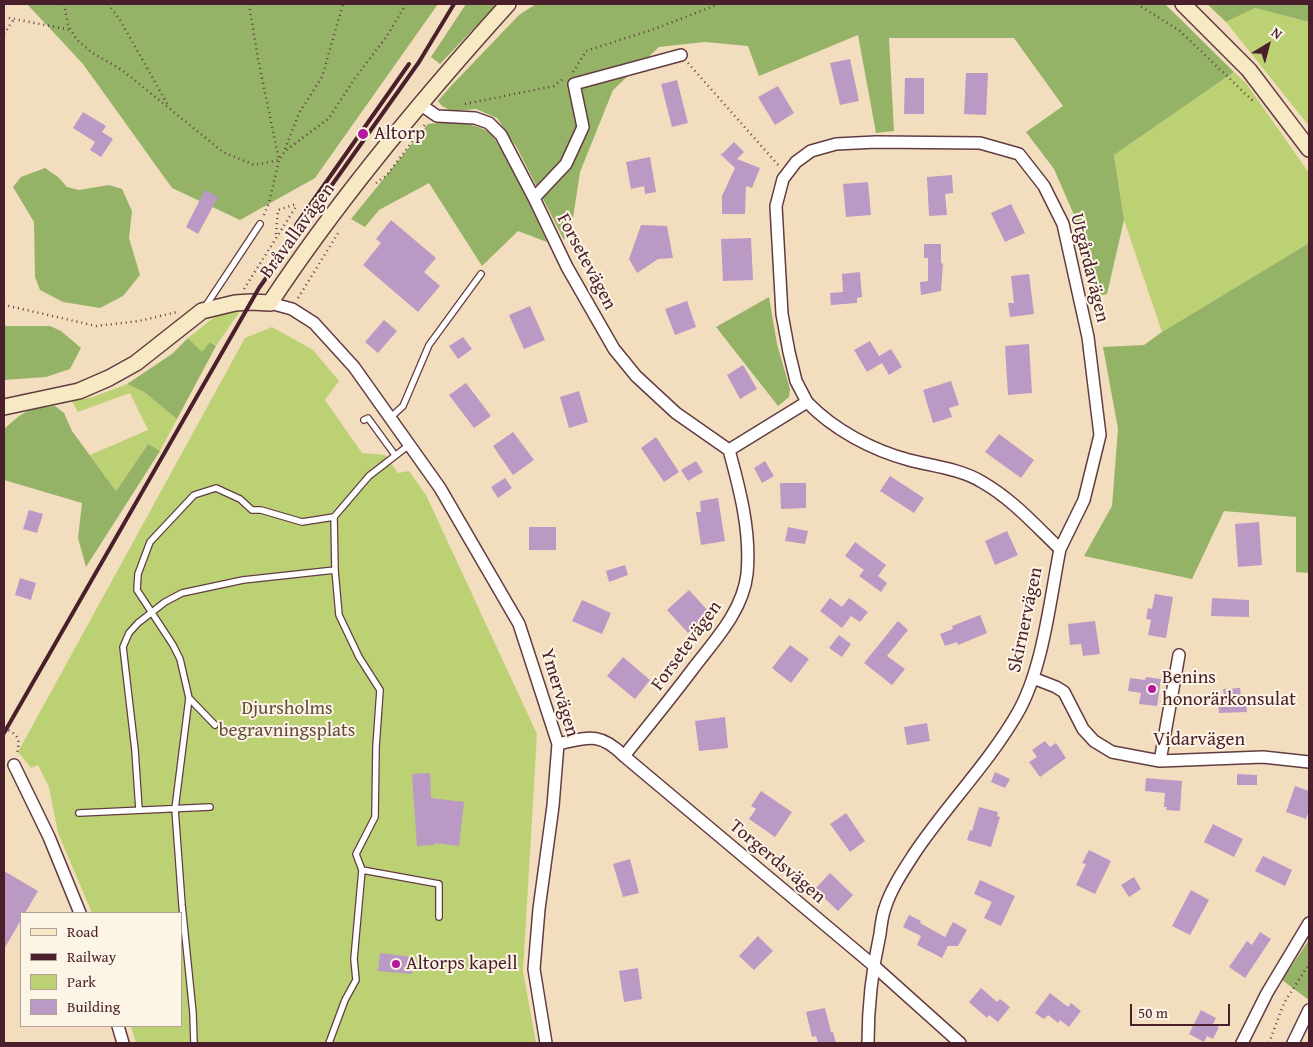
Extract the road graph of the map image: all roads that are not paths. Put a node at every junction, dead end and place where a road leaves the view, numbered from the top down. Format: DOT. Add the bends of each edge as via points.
graph roads {
  1 [pos="508,4"];
  2 [pos="1183,4"];
  3 [pos="681,55"];
  4 [pos="427,109"];
  5 [pos="1309,150"];
  6 [pos="534,198"];
  7 [pos="260,224"];
  8 [pos="481,274"];
  9 [pos="270,303"];
  10 [pos="200,313"];
  11 [pos="808,402"];
  12 [pos="4,407"];
  13 [pos="390,418"];
  14 [pos="364,420"];
  15 [pos="409,444"];
  16 [pos="728,450"];
  17 [pos="395,454"];
  18 [pos="334,517"];
  19 [pos="1060,549"];
  20 [pos="335,570"];
  21 [pos="151,611"];
  22 [pos="1179,655"];
  23 [pos="1033,678"];
  24 [pos="189,698"];
  25 [pos="215,725"];
  26 [pos="558,744"];
  27 [pos="624,756"];
  28 [pos="1160,760"];
  29 [pos="1309,762"];
  30 [pos="14,765"];
  31 [pos="210,807"];
  32 [pos="175,809"];
  33 [pos="139,810"];
  34 [pos="79,813"];
  35 [pos="362,870"];
  36 [pos="80,912"];
  37 [pos="439,917"];
  38 [pos="1309,923"];
  39 [pos="873,965"];
  40 [pos="1309,1010"];
  41 [pos="118,1027"];
  42 [pos="123,1043"];
  43 [pos="194,1043"];
  44 [pos="329,1043"];
  45 [pos="546,1043"];
  46 [pos="868,1043"];
  47 [pos="960,1043"];
  48 [pos="1242,1043"];
  49 [pos="1293,1043"];
  1 -- 4 [label="street, Bråvallavägen"];
  2 -- 5 [label="street" via="1249,70"];
  3 -- 6 [label="street" via="571,78 583,127 566,164"];
  4 -- 6 [label="street, Forsetevägen" via="437,116 475,118 489,123 507,146"];
  4 -- 9 [label="street, Bråvallavägen" via="320,231"];
  6 -- 16 [label="street, Forsetevägen" via="567,268 614,349 636,376 676,413"];
  7 -- 10 [label="lane"];
  8 -- 13 [label="lane" via="429,345 403,406"];
  9 -- 10 [label="street, Bråvallavägen" via="235,303"];
  9 -- 13 [label="street, Ymervägen" via="292,310 314,323 354,367"];
  10 -- 12 [label="street, Bråvallavägen" via="136,363 110,378 79,391"];
  11 -- 16 [label="street"];
  11 -- 19 [label="street, Skirnervägen" via="840,429 874,447 981,481 1014,504"];
  11 -- 19 [label="street, Utgårdavägen" via="796,381 782,314 776,206 783,180 796,162 811,151 836,144 876,142 980,143 1019,154 1044,186 1063,224 1088,337 1100,435 1084,500"];
  13 -- 15 [label="street, Ymervägen"];
  14 -- 17 [label="lane" via="368,418"];
  15 -- 17 [label="lane"];
  15 -- 26 [label="street, Ymervägen" via="440,488 519,624"];
  16 -- 27 [label="street, Forsetevägen" via="746,521 747,574 743,591 736,609 720,633"];
  17 -- 18 [label="lane" via="369,476"];
  18 -- 20 [label="lane"];
  18 -- 21 [label="lane" via="302,522 252,510 240,499 216,488 194,495 150,542 138,574 137,590"];
  19 -- 23 [label="street, Skirnervägen"];
  20 -- 21 [label="lane" via="207,587 182,593"];
  20 -- 35 [label="lane" via="339,615 359,657 380,690 375,817 356,854"];
  21 -- 24 [label="lane" via="180,660"];
  21 -- 33 [label="lane" via="129,633 123,647"];
  22 -- 28 [label="street"];
  23 -- 28 [label="street, Vidarvägen" via="1064,692 1083,729 1094,741 1112,752"];
  23 -- 39 [label="street, Skirnervägen" via="1018,713 1005,733 903,871 885,908"];
  24 -- 25 [label="lane"];
  24 -- 32 [label="lane"];
  26 -- 27 [label="street, Torgerdsvägen" via="586,737 600,739 612,744"];
  26 -- 45 [label="street, Ymervägen" via="534,969"];
  27 -- 39 [label="street, Torgerdsvägen"];
  28 -- 29 [label="street, Vidarvägen" via="1263,758"];
  30 -- 36 [label="street" via="49,836"];
  31 -- 32 [label="lane"];
  32 -- 33 [label="lane"];
  32 -- 43 [label="lane"];
  33 -- 34 [label="lane"];
  35 -- 37 [label="lane" via="439,884"];
  35 -- 44 [label="lane" via="354,959 356,980"];
  38 -- 48 [label="street"];
  39 -- 46 [label="street, Skirnervägen"];
  39 -- 47 [label="street, Torgerdsvägen"];
  40 -- 49 [label="street"];
  41 -- 42 [label="street"];
}
